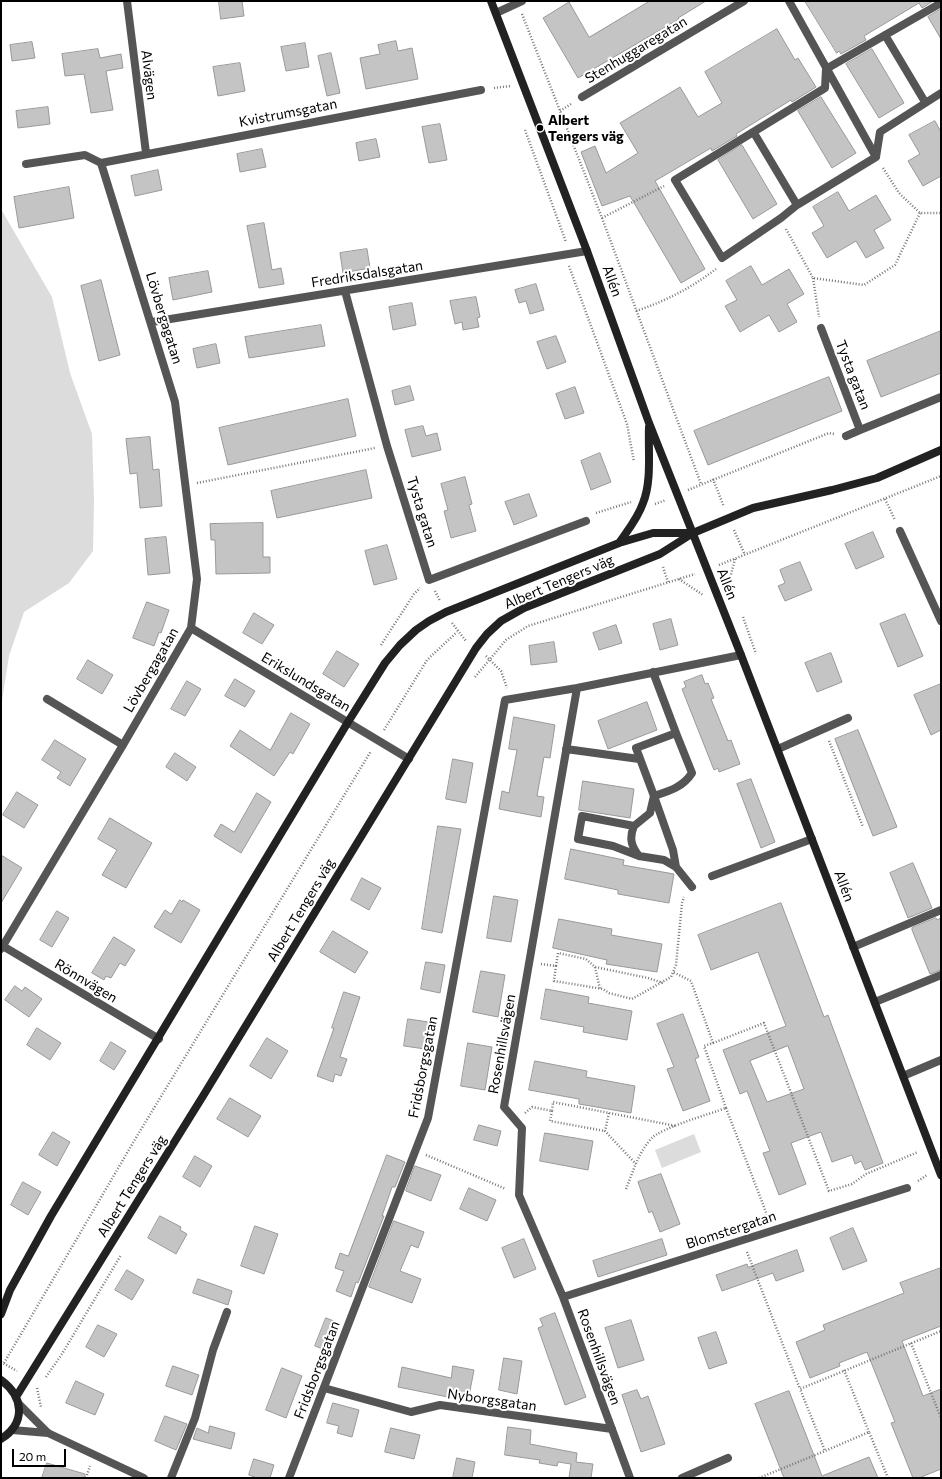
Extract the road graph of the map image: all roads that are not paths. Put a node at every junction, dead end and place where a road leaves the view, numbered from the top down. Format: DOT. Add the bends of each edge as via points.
graph roads {
  1 [pos="127,1"];
  2 [pos="491,1"];
  3 [pos="744,1"];
  4 [pos="789,1"];
  5 [pos="520,2"];
  6 [pos="941,2"];
  7 [pos="496,13"];
  8 [pos="885,35"];
  9 [pos="826,69"];
  10 [pos="481,90"];
  11 [pos="941,93"];
  12 [pos="582,97"];
  13 [pos="925,102"];
  14 [pos="754,132"];
  15 [pos="146,153"];
  16 [pos="876,157"];
  17 [pos="100,163"];
  18 [pos="26,164"];
  19 [pos="797,205"];
  20 [pos="587,252"];
  21 [pos="345,291"];
  22 [pos="152,322"];
  23 [pos="821,328"];
  24 [pos="941,397"];
  25 [pos="649,423"];
  26 [pos="860,430"];
  27 [pos="846,436"];
  28 [pos="941,450"];
  29 [pos="586,520"];
  30 [pos="900,530"];
  31 [pos="693,532"];
  32 [pos="619,543"];
  33 [pos="941,621"];
  34 [pos="191,628"];
  35 [pos="741,655"];
  36 [pos="653,672"];
  37 [pos="577,688"];
  38 [pos="47,699"];
  39 [pos="848,718"];
  40 [pos="348,722"];
  41 [pos="676,733"];
  42 [pos="123,745"];
  43 [pos="566,749"];
  44 [pos="778,750"];
  45 [pos="639,758"];
  46 [pos="409,759"];
  47 [pos="654,796"];
  48 [pos="634,826"];
  49 [pos="812,839"];
  50 [pos="639,856"];
  51 [pos="676,867"];
  52 [pos="712,876"];
  53 [pos="692,887"];
  54 [pos="941,910"];
  55 [pos="2,947"];
  56 [pos="853,947"];
  57 [pos="941,975"];
  58 [pos="875,1002"];
  59 [pos="159,1039"];
  60 [pos="941,1060"];
  61 [pos="903,1076"];
  62 [pos="941,1175"];
  63 [pos="907,1188"];
  64 [pos="563,1297"];
  65 [pos="227,1312"];
  66 [pos="1,1314"];
  67 [pos="1,1380"];
  68 [pos="324,1388"];
  69 [pos="18,1400"];
  70 [pos="612,1429"];
  71 [pos="12,1430"];
  72 [pos="48,1432"];
  73 [pos="1,1439"];
  74 [pos="728,1458"];
  75 [pos="698,1475"];
  76 [pos="144,1478"];
  77 [pos="171,1478"];
  78 [pos="289,1478"];
  79 [pos="630,1478"];
  80 [pos="682,1478"];
  1 -- 15 [label="street, Alvägen"];
  2 -- 7 [label="main road, Allén"];
  3 -- 12 [label="street, Stenhuggaregatan"];
  4 -- 9 [label="street"];
  5 -- 7 [label="street"];
  6 -- 8 [label="street"];
  7 -- 20 [label="main road, Allén"];
  8 -- 9 [label="street"];
  8 -- 13 [label="street"];
  9 -- 14 [label="street" via="825,88"];
  9 -- 16 [label="street"];
  10 -- 15 [label="street, Kvistrumsgatan"];
  11 -- 13 [label="street"];
  13 -- 16 [label="street" via="880,132"];
  14 -- 19 [label="street"];
  14 -- 19 [label="street" via="675,180 722,258"];
  15 -- 17 [label="street, Kvistrumsgatan"];
  16 -- 19 [label="street"];
  17 -- 18 [label="street" via="85,155"];
  17 -- 22 [label="street, Lövbergagatan"];
  20 -- 21 [label="street, Fredriksdalsgatan"];
  20 -- 25 [label="main road, Allén"];
  21 -- 22 [label="street, Fredriksdalsgatan"];
  21 -- 29 [label="street, Tysta gatan" via="387,446 429,580"];
  22 -- 34 [label="street, Lövbergagatan" via="176,402 187,485 198,579"];
  23 -- 26 [label="street, Tysta gatan"];
  24 -- 26 [label="street, Tysta gatan"];
  25 -- 31 [label="main road, Allén"];
  25 -- 32 [label="main road" via="647,488 634,522"];
  26 -- 27 [label="street, Tysta gatan"];
  28 -- 31 [label="main road, Albert Tengers väg" via="877,478 753,508"];
  30 -- 33 [label="street"];
  31 -- 32 [label="main road, Albert Tengers väg" via="653,533"];
  31 -- 35 [label="main road, Allén"];
  31 -- 46 [label="main road, Albert Tengers väg" via="660,554 524,608 501,621 476,648"];
  32 -- 40 [label="main road, Albert Tengers väg" via="429,621 400,645 385,663"];
  34 -- 40 [label="street, Erikslundsgatan"];
  34 -- 42 [label="street, Lövbergagatan"];
  35 -- 36 [label="street"];
  35 -- 44 [label="main road, Allén"];
  36 -- 37 [label="street"];
  36 -- 41 [label="street"];
  37 -- 43 [label="street, Rosenhillsvägen"];
  37 -- 68 [label="street, Fridsborgsgatan" via="505,700 428,1118"];
  38 -- 42 [label="street"];
  39 -- 44 [label="street"];
  40 -- 46 [label="street, Erikslundsgatan"];
  40 -- 59 [label="main road, Albert Tengers väg"];
  41 -- 45 [label="street" via="636,748"];
  41 -- 47 [label="street" via="692,772 686,782"];
  42 -- 55 [label="street, Lövbergagatan"];
  43 -- 45 [label="street"];
  43 -- 64 [label="street, Rosenhillsvägen" via="504,1107 522,1128 519,1195"];
  44 -- 49 [label="main road, Allén"];
  45 -- 47 [label="street"];
  46 -- 69 [label="main road, Albert Tengers väg"];
  47 -- 48 [label="street" via="650,813"];
  47 -- 51 [label="street" via="673,850"];
  48 -- 50 [label="street" via="631,843"];
  48 -- 50 [label="street" via="582,816 578,839 613,846"];
  49 -- 52 [label="street"];
  49 -- 56 [label="main road, Allén"];
  50 -- 51 [label="street" via="664,860"];
  51 -- 53 [label="street"];
  54 -- 56 [label="street"];
  55 -- 59 [label="street, Rönnvägen"];
  56 -- 58 [label="main road, Allén"];
  57 -- 58 [label="street"];
  58 -- 61 [label="main road, Allén"];
  59 -- 66 [label="main road, Albert Tengers väg" via="51,1216 10,1290"];
  60 -- 61 [label="street"];
  61 -- 62 [label="main road, Allén"];
  63 -- 64 [label="street, Blomstergatan"];
  64 -- 70 [label="street, Rosenhillsvägen"];
  65 -- 77 [label="street" via="213,1350 195,1418"];
  67 -- 69 [label="main road" via="10,1387"];
  68 -- 70 [label="street, Nyborgsgatan" via="411,1412 440,1405"];
  68 -- 78 [label="street, Fridsborgsgatan"];
  69 -- 71 [label="main road" via="18,1417"];
  69 -- 72 [label="street"];
  70 -- 79 [label="street, Rosenhillsvägen"];
  71 -- 72 [label="street"];
  71 -- 73 [label="main road"];
  72 -- 76 [label="street"];
  74 -- 75 [label="street"];
  75 -- 80 [label="street"];
}
